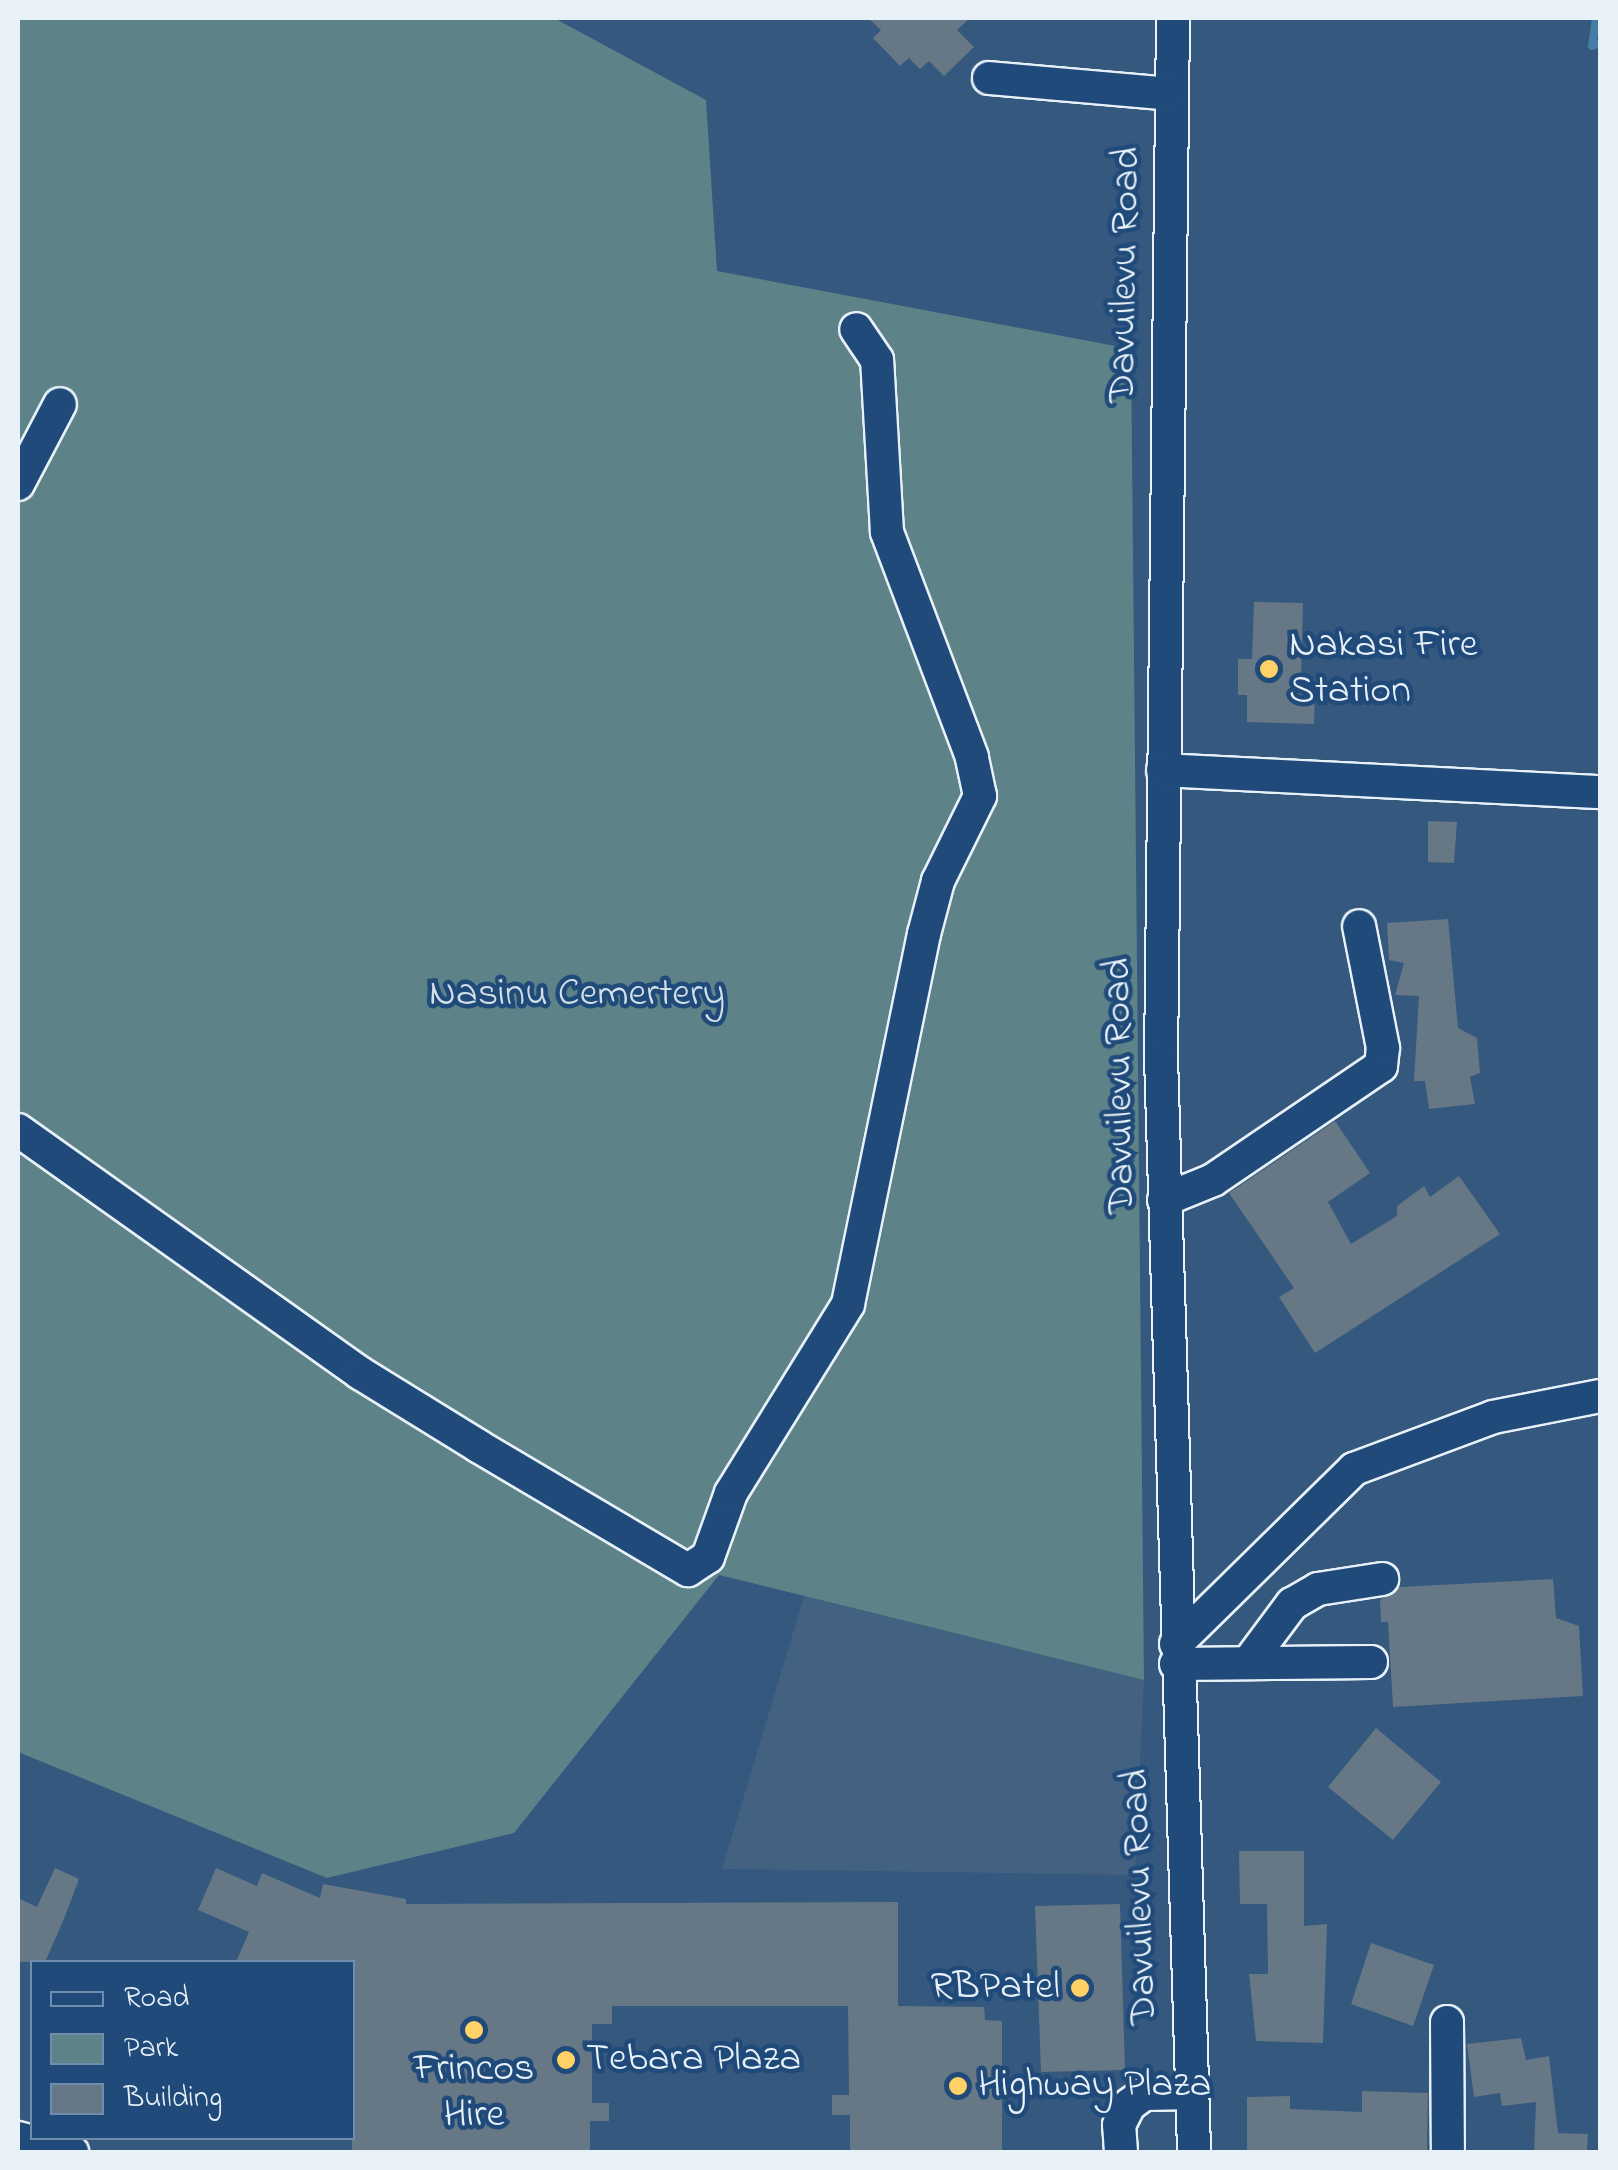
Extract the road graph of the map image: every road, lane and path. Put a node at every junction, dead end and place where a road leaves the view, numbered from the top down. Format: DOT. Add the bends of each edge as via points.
graph roads {
  1 [pos="1172,18"];
  2 [pos="989,78"];
  3 [pos="1171,94"];
  4 [pos="856,329"];
  5 [pos="60,404"];
  6 [pos="18,484"];
  7 [pos="1163,770"];
  8 [pos="1600,792"];
  9 [pos="1360,926"];
  10 [pos="18,1130"];
  11 [pos="1164,1200"];
  12 [pos="1600,1396"];
  13 [pos="1382,1578"];
  14 [pos="1176,1654"];
  15 [pos="1371,1662"];
  16 [pos="1248,1663"];
  17 [pos="1447,2022"];
  18 [pos="1192,2094"];
  19 [pos="18,2138"];
  20 [pos="72,2152"];
  21 [pos="1121,2152"];
  22 [pos="1194,2152"];
  23 [pos="1448,2152"];
  1 -- 3 [label="street, Davuilevu Road"];
  2 -- 3 [label="street"];
  3 -- 7 [label="street, Davuilevu Road"];
  4 -- 10 [label="street" via="876,360 887,532 972,758 980,796 938,880 848,1304 731,1492 708,1557 688,1570 478,1446 360,1372"];
  5 -- 6 [label="street"];
  7 -- 8 [label="street"];
  7 -- 11 [label="street, Davuilevu Road"];
  9 -- 11 [label="street" via="1384,1048 1381,1066 1213,1180"];
  11 -- 14 [label="street, Davuilevu Road"];
  12 -- 14 [label="street" via="1494,1417 1354,1469"];
  13 -- 16 [label="street" via="1318,1589 1292,1604"];
  14 -- 16 [label="street"];
  14 -- 18 [label="street, Davuilevu Road"];
  15 -- 16 [label="street"];
  17 -- 23 [label="street"];
  18 -- 21 [label="street" via="1144,2094 1130,2105 1120,2125"];
  18 -- 22 [label="street, Davuilevu Road"];
  19 -- 20 [label="street"];
}
